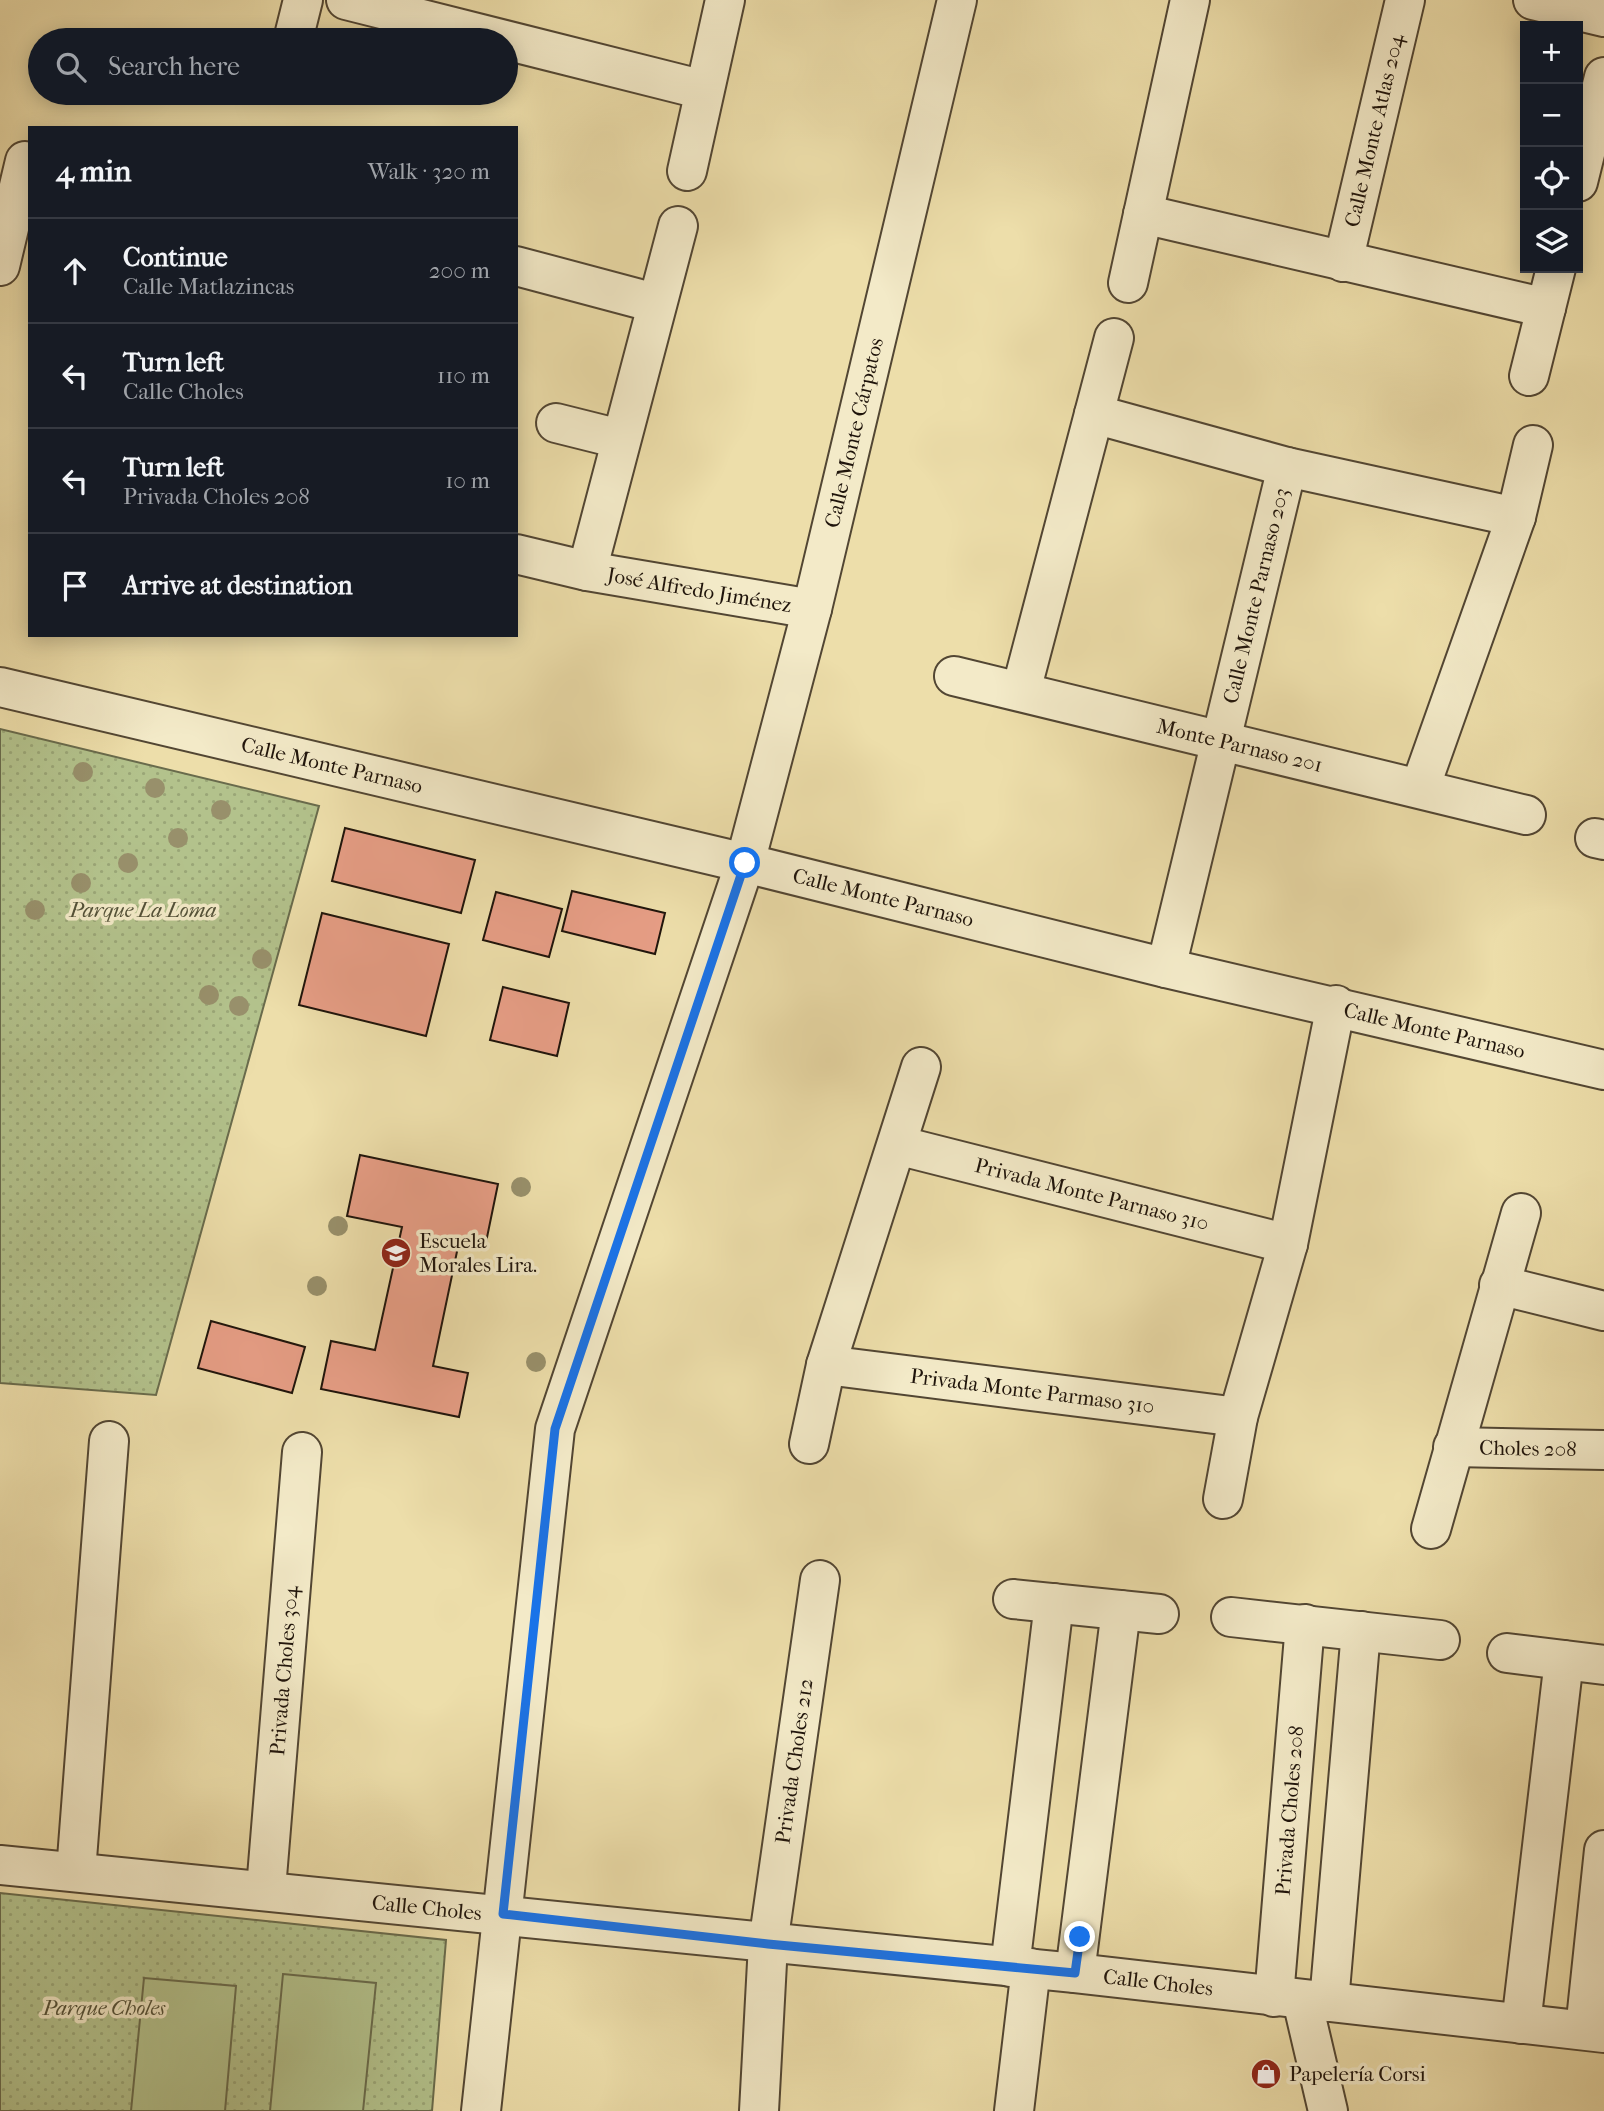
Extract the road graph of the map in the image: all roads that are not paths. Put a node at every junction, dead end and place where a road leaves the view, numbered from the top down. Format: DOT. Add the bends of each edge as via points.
graph roads {
  1 [pos="303,0"];
  2 [pos="346,0"];
  3 [pos="725,0"];
  4 [pos="957,0"];
  5 [pos="1190,0"];
  6 [pos="1405,0"];
  7 [pos="1533,0"];
  8 [pos="1604,17"];
  9 [pos="296,28"];
  10 [pos="457,28"];
  11 [pos="518,43"];
  12 [pos="1604,77"];
  13 [pos="704,90"];
  14 [pos="25,161"];
  15 [pos="1583,162"];
  16 [pos="687,171"];
  17 [pos="1143,214"];
  18 [pos="678,226"];
  19 [pos="1343,262"];
  20 [pos="0,265"];
  21 [pos="518,267"];
  22 [pos="1555,273"];
  23 [pos="1128,283"];
  24 [pos="655,303"];
  25 [pos="1546,308"];
  26 [pos="1114,338"];
  27 [pos="1529,376"];
  28 [pos="1094,414"];
  29 [pos="556,423"];
  30 [pos="620,439"];
  31 [pos="1533,445"];
  32 [pos="1287,467"];
  33 [pos="1516,517"];
  34 [pos="518,555"];
  35 [pos="587,572"];
  36 [pos="812,609"];
  37 [pos="954,676"];
  38 [pos="0,687"];
  39 [pos="1021,691"];
  40 [pos="1220,740"];
  41 [pos="1420,788"];
  42 [pos="1526,815"];
  43 [pos="745,863"];
  44 [pos="1166,968"];
  45 [pos="1336,1005"];
  46 [pos="921,1066"];
  47 [pos="1604,1070"];
  48 [pos="897,1145"];
  49 [pos="1521,1213"];
  50 [pos="1288,1244"];
  51 [pos="1499,1285"];
  52 [pos="1604,1311"];
  53 [pos="826,1365"];
  54 [pos="1238,1417"];
  55 [pos="109,1441"];
  56 [pos="809,1444"];
  57 [pos="1454,1447"];
  58 [pos="1604,1450"];
  59 [pos="302,1452"];
  60 [pos="1223,1499"];
  61 [pos="1431,1528"];
  62 [pos="820,1580"];
  63 [pos="1013,1600"];
  64 [pos="1054,1603"];
  65 [pos="1121,1610"];
  66 [pos="1159,1614"];
  67 [pos="1231,1618"];
  68 [pos="1305,1624"];
  69 [pos="1361,1631"];
  70 [pos="1440,1640"];
  71 [pos="1507,1653"];
  72 [pos="1564,1660"];
  73 [pos="1604,1665"];
  74 [pos="1604,1850"];
  75 [pos="0,1865"];
  76 [pos="76,1872"];
  77 [pos="266,1889"];
  78 [pos="503,1914"];
  79 [pos="768,1944"];
  80 [pos="1021,1967"];
  81 [pos="1075,1973"];
  82 [pos="1302,1999"];
  83 [pos="1521,2024"];
  84 [pos="1594,2031"];
  85 [pos="481,2111"];
  86 [pos="759,2111"];
  87 [pos="1014,2111"];
  88 [pos="1328,2111"];
  1 -- 9 [label="street"];
  2 -- 10 [label="street"];
  3 -- 13 [label="street"];
  4 -- 36 [label="street, Calle Monte Cárpatos"];
  5 -- 17 [label="street"];
  6 -- 19 [label="street, Calle Monte Atlas 204"];
  7 -- 8 [label="street"];
  11 -- 13 [label="street"];
  12 -- 15 [label="street"];
  13 -- 16 [label="street"];
  14 -- 20 [label="street"];
  17 -- 19 [label="street"];
  17 -- 23 [label="street"];
  18 -- 24 [label="street, José Alfredo Jiménez"];
  19 -- 25 [label="street"];
  21 -- 24 [label="street"];
  22 -- 25 [label="street"];
  24 -- 30 [label="street, José Alfredo Jiménez"];
  25 -- 27 [label="street"];
  26 -- 28 [label="street"];
  28 -- 32 [label="street, Calle Monte Parnaso 203"];
  28 -- 39 [label="street"];
  29 -- 30 [label="street"];
  30 -- 35 [label="street, José Alfredo Jiménez"];
  31 -- 33 [label="street"];
  32 -- 33 [label="street, Calle Monte Parnaso 203"];
  32 -- 40 [label="street, Calle Monte Parnaso 203"];
  33 -- 41 [label="street"];
  34 -- 35 [label="street, José Alfredo Jiménez"];
  35 -- 36 [label="street, José Alfredo Jiménez"];
  36 -- 43 [label="street, Calle Monte Cárpatos"];
  37 -- 39 [label="street, Monte Parnaso 201"];
  38 -- 43 [label="street, Calle Monte Parnaso"];
  39 -- 40 [label="street, Monte Parnaso 201"];
  40 -- 41 [label="street, Monte Parnaso 201"];
  40 -- 44 [label="street, Calle Monte Parnaso 203"];
  41 -- 42 [label="street, Monte Parnaso 201"];
  43 -- 44 [label="street, Calle Monte Parnaso"];
  43 -- 78 [label="street, Calle Monte Cárpatos" via="555,1429"];
  44 -- 45 [label="street, Calle Monte Parnaso"];
  45 -- 47 [label="street, Calle Monte Parnaso"];
  45 -- 50 [label="street"];
  46 -- 48 [label="street"];
  48 -- 50 [label="street, Privada Monte Parnaso 310"];
  48 -- 53 [label="street"];
  49 -- 51 [label="street"];
  50 -- 54 [label="street"];
  51 -- 52 [label="street"];
  51 -- 57 [label="street"];
  53 -- 54 [label="street, Privada Monte Parmaso 310"];
  53 -- 56 [label="street"];
  54 -- 60 [label="street"];
  55 -- 76 [label="street"];
  57 -- 58 [label="street, Choles 208"];
  57 -- 61 [label="street"];
  59 -- 77 [label="street, Privada Choles 304"];
  62 -- 79 [label="street, Privada Choles 212"];
  63 -- 64 [label="street"];
  64 -- 65 [label="street"];
  64 -- 80 [label="street"];
  65 -- 66 [label="street"];
  65 -- 81 [label="street"];
  67 -- 68 [label="street"];
  68 -- 69 [label="street"];
  68 -- 82 [label="street, Privada Choles 208"];
  69 -- 70 [label="street"];
  69 -- 82 [label="street"];
  71 -- 72 [label="street"];
  72 -- 73 [label="street"];
  72 -- 83 [label="street"];
  74 -- 84 [label="street"];
  75 -- 76 [label="street, Calle Choles"];
  76 -- 77 [label="street, Calle Choles"];
  77 -- 78 [label="street, Calle Choles"];
  78 -- 79 [label="street, Calle Choles"];
  78 -- 85 [label="street, Calle Monte Cárpatos"];
  79 -- 80 [label="street, Calle Choles"];
  79 -- 86 [label="street, Privada Choles 212"];
  80 -- 81 [label="street, Calle Choles"];
  80 -- 87 [label="street"];
  81 -- 82 [label="street, Calle Choles"];
  82 -- 83 [label="street, Calle Choles"];
  82 -- 88 [label="street"];
  83 -- 84 [label="street, Calle Choles"];
}
